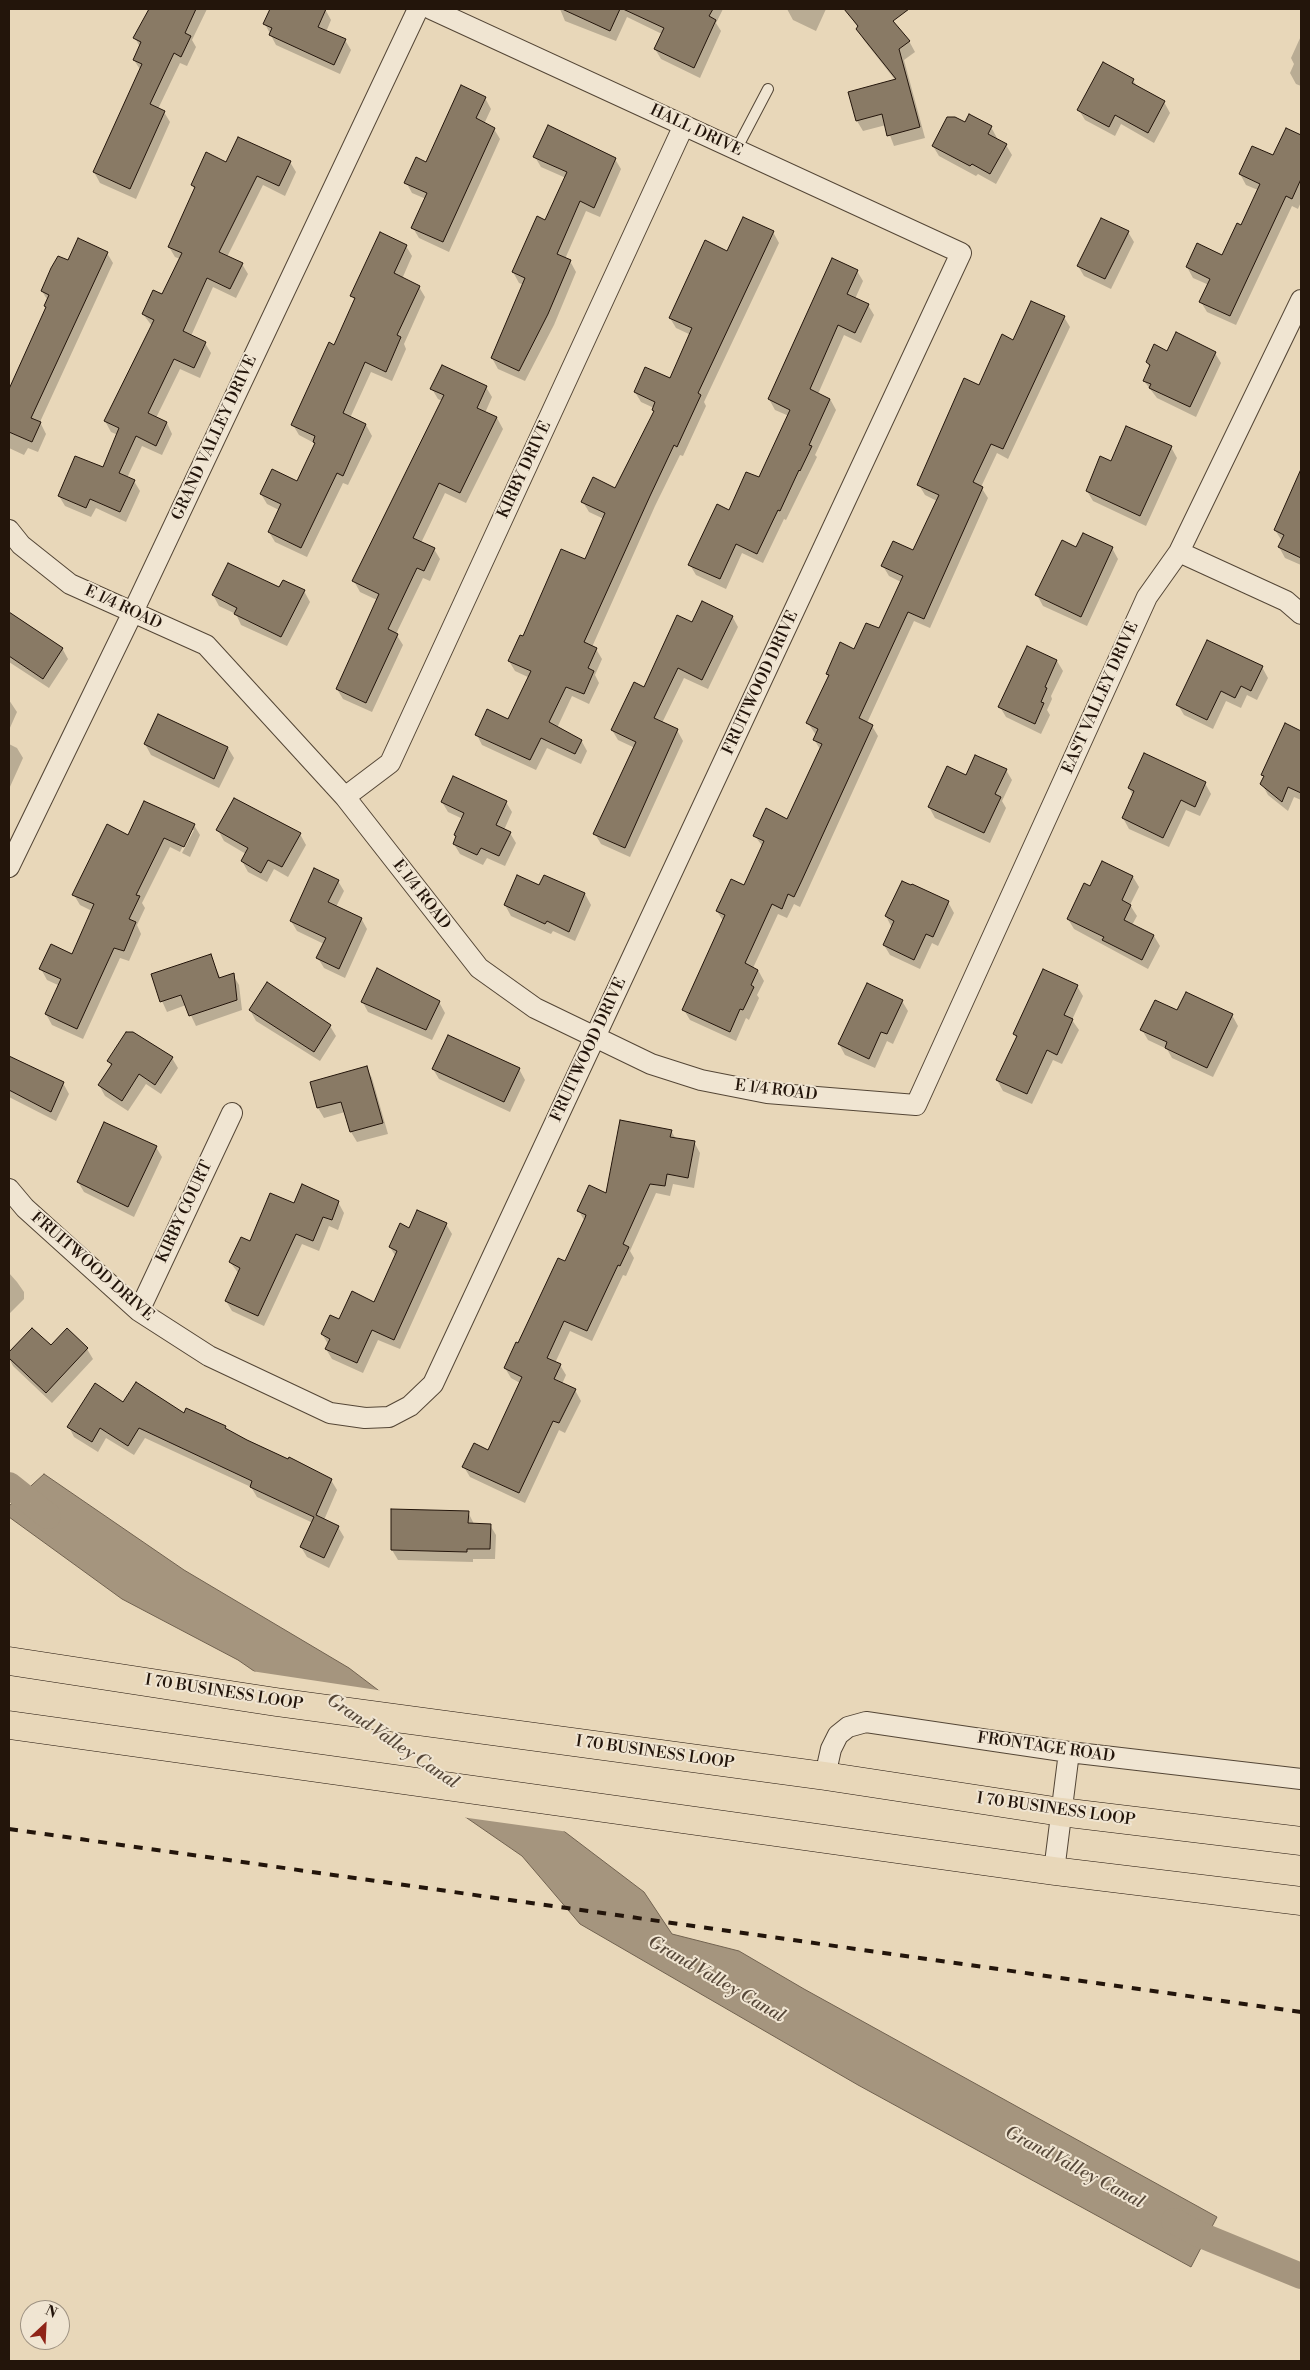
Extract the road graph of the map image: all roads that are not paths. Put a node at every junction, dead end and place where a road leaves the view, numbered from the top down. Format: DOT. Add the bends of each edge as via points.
graph roads {
  1 [pos="418,9"];
  2 [pos="431,9"];
  3 [pos="768,89"];
  4 [pos="684,125"];
  5 [pos="736,150"];
  6 [pos="962,253"];
  7 [pos="1301,300"];
  8 [pos="9,530"];
  9 [pos="1178,552"];
  10 [pos="132,614"];
  11 [pos="1301,614"];
  12 [pos="345,797"];
  13 [pos="9,867"];
  14 [pos="595,1038"];
  15 [pos="916,1105"];
  16 [pos="232,1113"];
  17 [pos="9,1189"];
  18 [pos="139,1310"];
  19 [pos="9,1661"];
  20 [pos="9,1725"];
  21 [pos="1069,1752"];
  22 [pos="825,1776"];
  23 [pos="1301,1779"];
  24 [pos="1062,1812"];
  25 [pos="1301,1840"];
  26 [pos="1054,1871"];
  27 [pos="1301,1901"];
  1 -- 10 [label="street, GRAND VALLEY DRIVE"];
  2 -- 4 [label="street, HALL DRIVE"];
  3 -- 5 [label="lane"];
  4 -- 5 [label="street, HALL DRIVE"];
  4 -- 12 [label="street, KIRBY DRIVE" via="390,763"];
  5 -- 6 [label="street, HALL DRIVE"];
  6 -- 14 [label="street, FRUITWOOD DRIVE"];
  7 -- 9 [label="street, EAST VALLEY DRIVE"];
  8 -- 10 [label="street, E 1/4 ROAD" via="21,545 70,584"];
  9 -- 11 [label="street" via="1286,601"];
  9 -- 15 [label="street, EAST VALLEY DRIVE" via="1147,597"];
  10 -- 12 [label="street, E 1/4 ROAD" via="206,645"];
  10 -- 13 [label="street, GRAND VALLEY DRIVE"];
  12 -- 14 [label="street, E 1/4 ROAD" via="479,968 535,1008"];
  14 -- 15 [label="street, E 1/4 ROAD" via="651,1064 702,1080 767,1093"];
  14 -- 18 [label="street, FRUITWOOD DRIVE" via="434,1384 410,1406 389,1417 365,1418 330,1413 208,1356"];
  16 -- 18 [label="street, KIRBY COURT"];
  17 -- 18 [label="street, FRUITWOOD DRIVE" via="25,1208"];
  19 -- 22 [label="main road, I 70 BUSINESS LOOP" via="276,1702"];
  20 -- 26 [label="main road"];
  21 -- 22 [label="street, FRONTAGE ROAD" via="866,1722 848,1727 838,1735"];
  21 -- 23 [label="street, FRONTAGE ROAD"];
  21 -- 24 [label="street"];
  22 -- 24 [label="main road, I 70 BUSINESS LOOP"];
  24 -- 25 [label="main road, I 70 BUSINESS LOOP"];
  24 -- 26 [label="street"];
  26 -- 27 [label="main road"];
}
